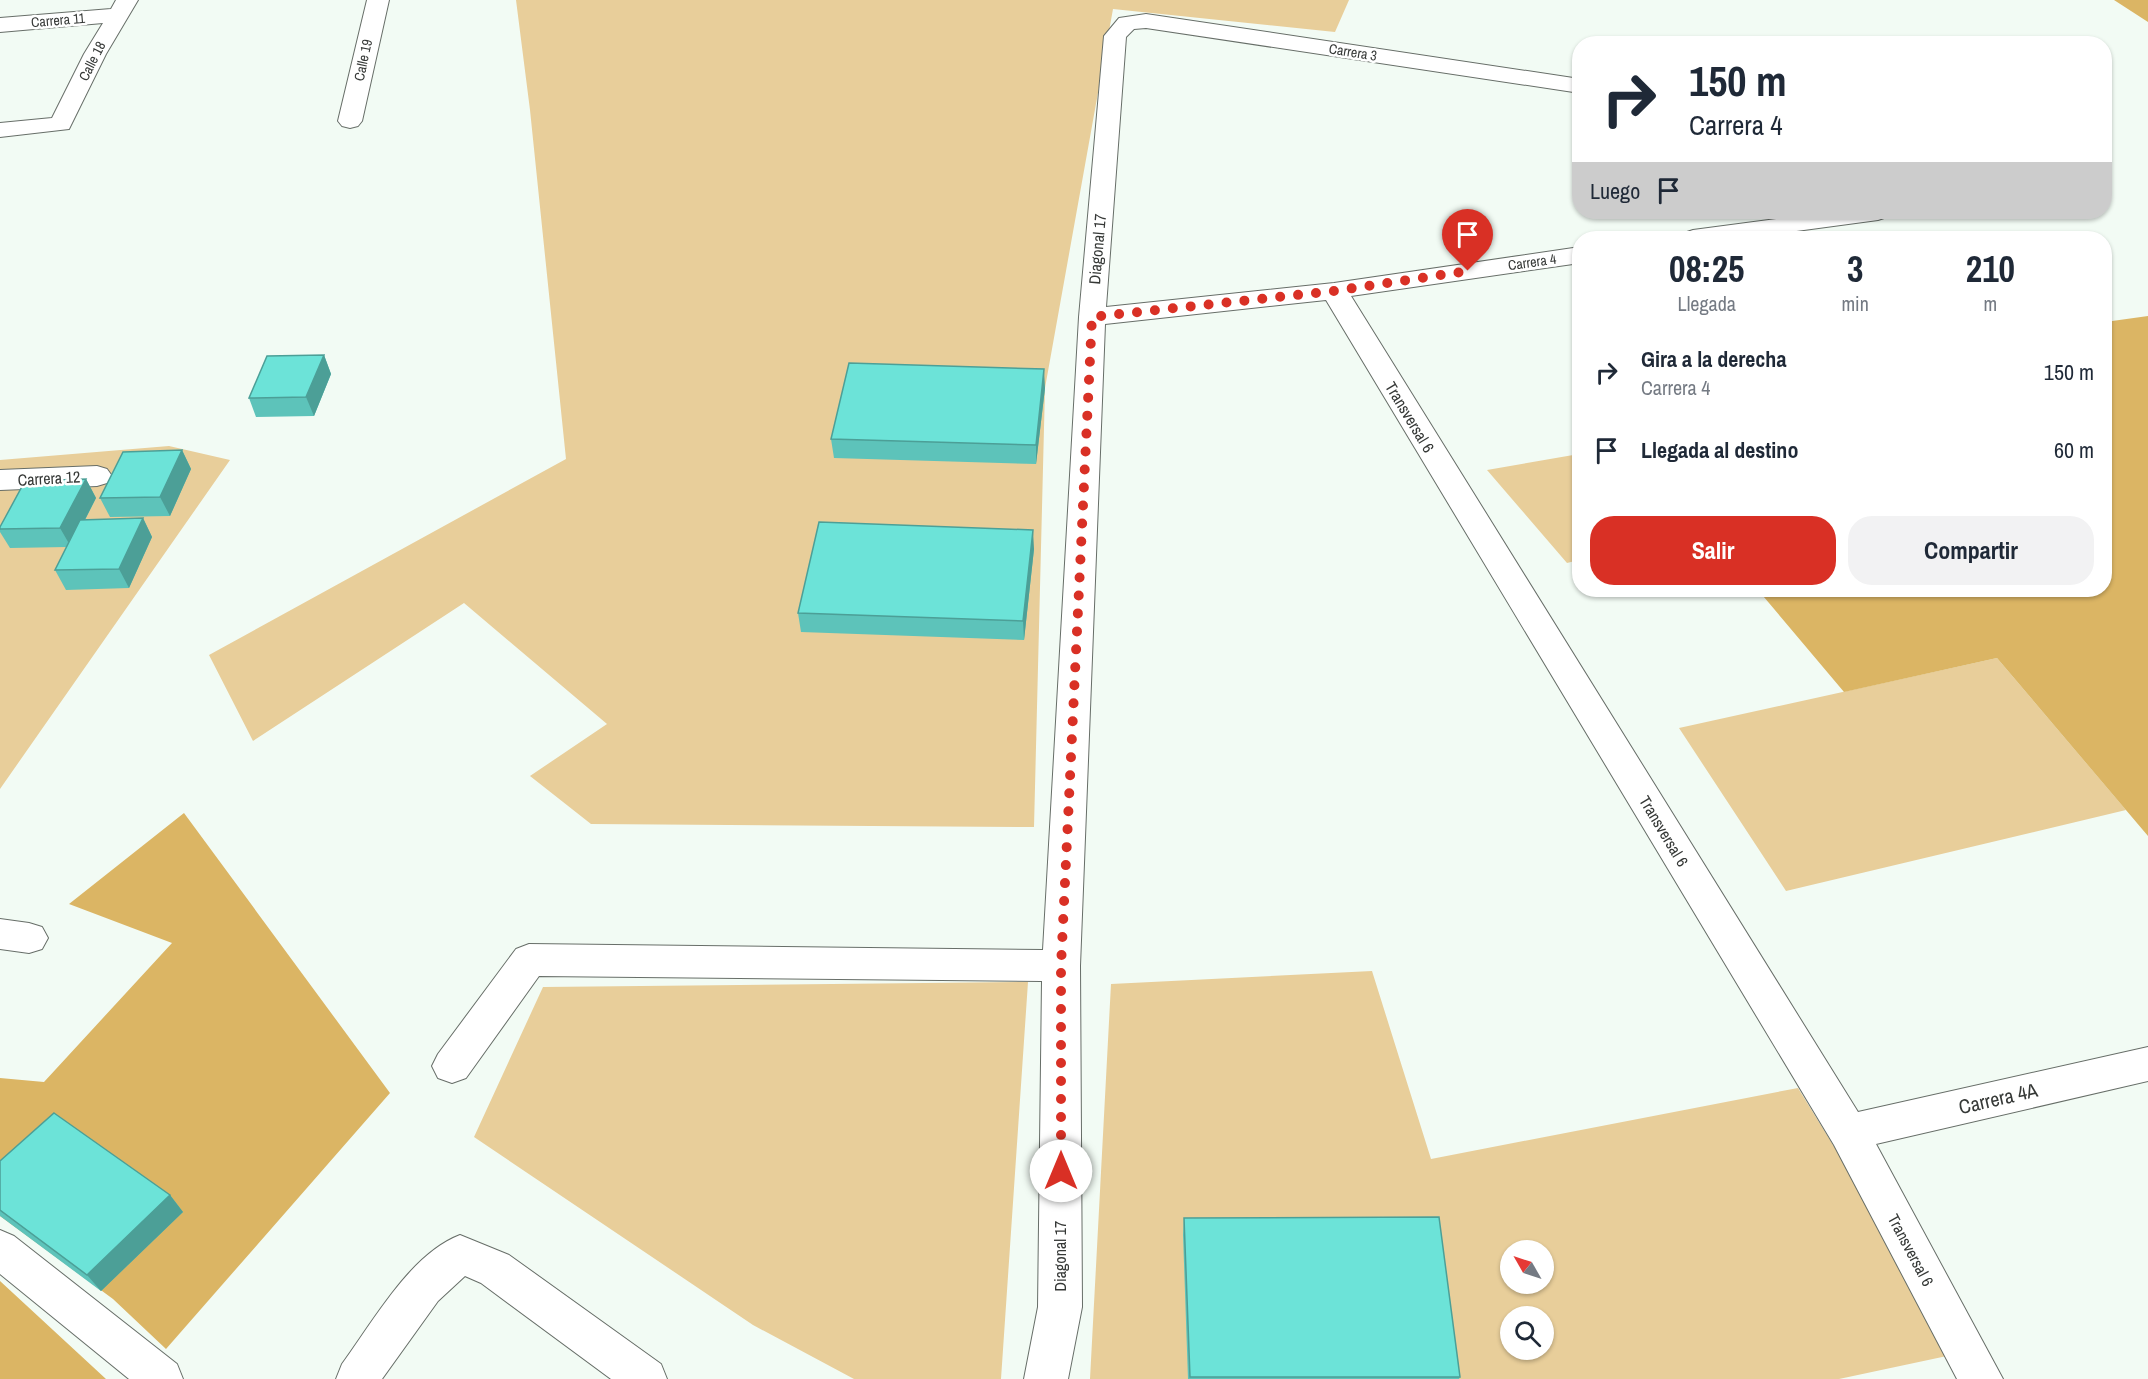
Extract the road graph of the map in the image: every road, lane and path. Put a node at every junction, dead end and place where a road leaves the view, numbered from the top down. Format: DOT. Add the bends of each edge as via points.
graph roads {
  1 [pos="369,4"];
  2 [pos="121,7"];
  3 [pos="1127,22"];
  4 [pos="0,25"];
  5 [pos="1572,85"];
  6 [pos="350,121"];
  7 [pos="0,130"];
  8 [pos="1828,219"];
  9 [pos="1743,231"];
  10 [pos="1572,256"];
  11 [pos="1334,291"];
  12 [pos="1092,317"];
  13 [pos="97,476"];
  14 [pos="0,480"];
  15 [pos="1061,966"];
  16 [pos="2148,1064"];
  17 [pos="452,1066"];
  18 [pos="1848,1132"];
  19 [pos="0,1249"];
  20 [pos="162,1379"];
  21 [pos="357,1379"];
  22 [pos="646,1379"];
  23 [pos="1046,1379"];
  24 [pos="1981,1379"];
  1 -- 6 [label="street, Calle 19"];
  2 -- 4 [label="street, Carrera 11"];
  2 -- 7 [label="street, Calle 18" via="61,124"];
  3 -- 5 [label="street, Carrera 3" via="1158,22"];
  3 -- 12 [label="street, Diagonal 17" via="1115,36"];
  8 -- 9 [label="street"];
  10 -- 11 [label="street, Carrera 4"];
  11 -- 12 [label="street, Carrera 4"];
  11 -- 18 [label="street, Transversal 6"];
  12 -- 15 [label="street, Diagonal 17"];
  13 -- 14 [label="street, Carrera 12"];
  15 -- 17 [label="street" via="529,960"];
  15 -- 23 [label="street, Diagonal 17" via="1060,1307"];
  16 -- 18 [label="street, Carrera 4A"];
  18 -- 24 [label="street, Transversal 6"];
  19 -- 20 [label="lane"];
  21 -- 22 [label="lane" via="423,1287 460,1254 495,1269"];
}
